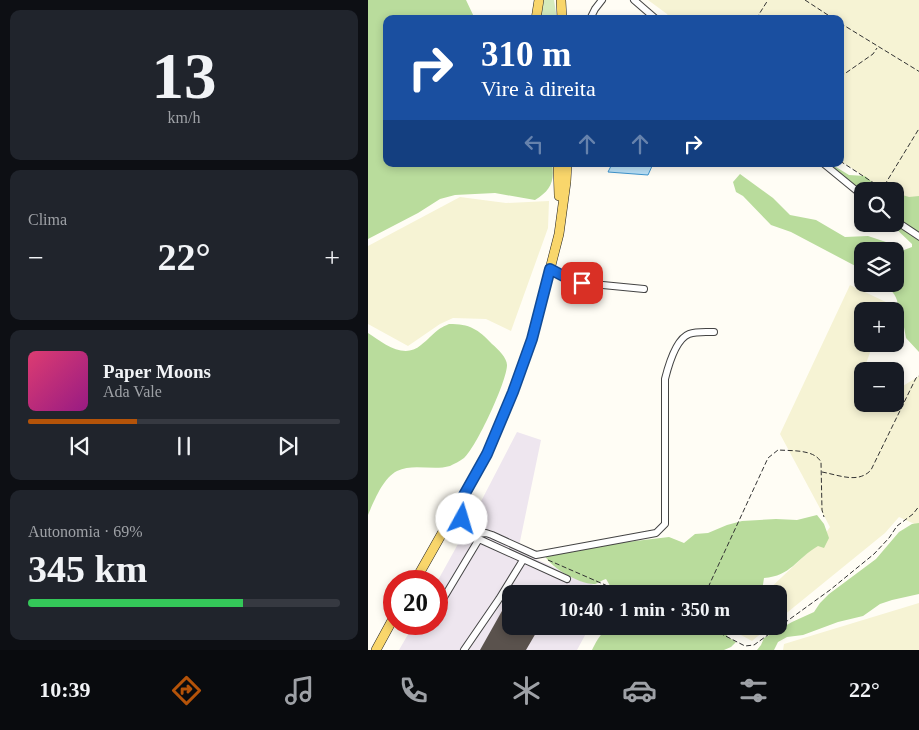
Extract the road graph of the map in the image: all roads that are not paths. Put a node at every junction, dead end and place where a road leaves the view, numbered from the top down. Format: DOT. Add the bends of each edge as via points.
graph roads {
  1 [pos="539,0"];
  2 [pos="560,0"];
  3 [pos="602,0"];
  4 [pos="634,0"];
  5 [pos="537,15"];
  6 [pos="562,15"];
  7 [pos="593,15"];
  8 [pos="651,15"];
  9 [pos="558,167"];
  10 [pos="568,167"];
  11 [pos="828,167"];
  12 [pos="854,189"];
  13 [pos="904,226"];
  14 [pos="920,237"];
  15 [pos="551,266"];
  16 [pos="644,289"];
  17 [pos="714,332"];
  18 [pos="459,504"];
  19 [pos="464,523"];
  20 [pos="444,531"];
  21 [pos="478,537"];
  22 [pos="523,560"];
  23 [pos="421,570"];
  24 [pos="566,579"];
  25 [pos="448,590"];
  26 [pos="384,635"];
  27 [pos="376,650"];
  28 [pos="464,650"];
  1 -- 5 [label="main road"];
  2 -- 6 [label="main road"];
  3 -- 7 [label="street"];
  4 -- 8 [label="street"];
  9 -- 15 [label="main road" via="559,191"];
  10 -- 15 [label="main road" via="559,234"];
  11 -- 12 [label="street"];
  13 -- 14 [label="street"];
  15 -- 16 [label="street" via="569,279 582,283"];
  15 -- 18 [label="main road" via="532,339 513,392 487,454"];
  17 -- 21 [label="street" via="698,332 682,338 664,379 664,524 661,529 656,533 536,555 486,533"];
  18 -- 19 [label="street"];
  18 -- 20 [label="main road"];
  19 -- 20 [label="street"];
  19 -- 21 [label="street"];
  20 -- 23 [label="main road"];
  21 -- 22 [label="street"];
  21 -- 25 [label="street"];
  22 -- 24 [label="street"];
  22 -- 28 [label="street"];
  26 -- 27 [label="main road"];
}
